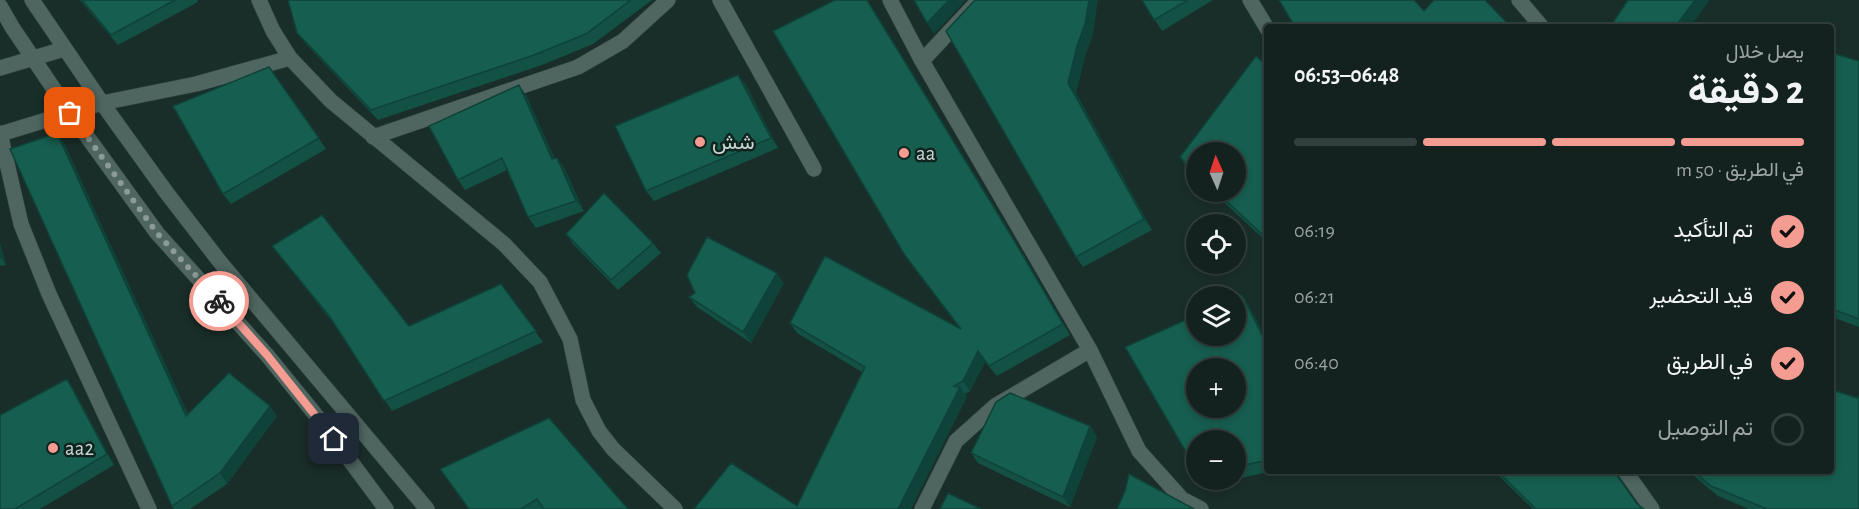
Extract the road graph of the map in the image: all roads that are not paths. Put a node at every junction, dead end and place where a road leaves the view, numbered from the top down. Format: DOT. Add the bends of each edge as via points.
graph roads {
  1 [pos="32,0"];
  2 [pos="259,0"];
  3 [pos="668,0"];
  4 [pos="720,0"];
  5 [pos="890,0"];
  6 [pos="979,0"];
  7 [pos="1250,0"];
  8 [pos="1519,0"];
  9 [pos="0,6"];
  10 [pos="1264,24"];
  11 [pos="1539,24"];
  12 [pos="64,49"];
  13 [pos="290,58"];
  14 [pos="34,59"];
  15 [pos="922,61"];
  16 [pos="0,68"];
  17 [pos="102,103"];
  18 [pos="70,113"];
  19 [pos="0,134"];
  20 [pos="373,137"];
  21 [pos="814,169"];
  22 [pos="1090,350"];
  23 [pos="1627,474"];
  24 [pos="149,509"];
  25 [pos="386,509"];
  26 [pos="427,509"];
  27 [pos="675,509"];
  28 [pos="922,509"];
  29 [pos="1202,509"];
  30 [pos="1652,509"];
  1 -- 12 [label="street"];
  2 -- 13 [label="street"];
  3 -- 20 [label="street" via="623,41 578,67"];
  4 -- 21 [label="street"];
  5 -- 15 [label="street"];
  6 -- 15 [label="street"];
  7 -- 10 [label="street"];
  8 -- 11 [label="street"];
  9 -- 14 [label="street"];
  12 -- 14 [label="street"];
  12 -- 17 [label="street"];
  13 -- 17 [label="street" via="196,84"];
  13 -- 20 [label="street"];
  14 -- 16 [label="street"];
  14 -- 18 [label="street"];
  15 -- 22 [label="street"];
  17 -- 18 [label="street"];
  17 -- 26 [label="street" via="220,262"];
  18 -- 19 [label="street"];
  18 -- 25 [label="street" via="157,233 267,355"];
  19 -- 24 [label="street" via="21,224 49,294"];
  20 -- 27 [label="street" via="504,244 540,282 570,339 583,400 599,431"];
  22 -- 28 [label="street" via="995,406 956,441"];
  22 -- 29 [label="street" via="1139,451 1182,499"];
  23 -- 30 [label="street"];
}
